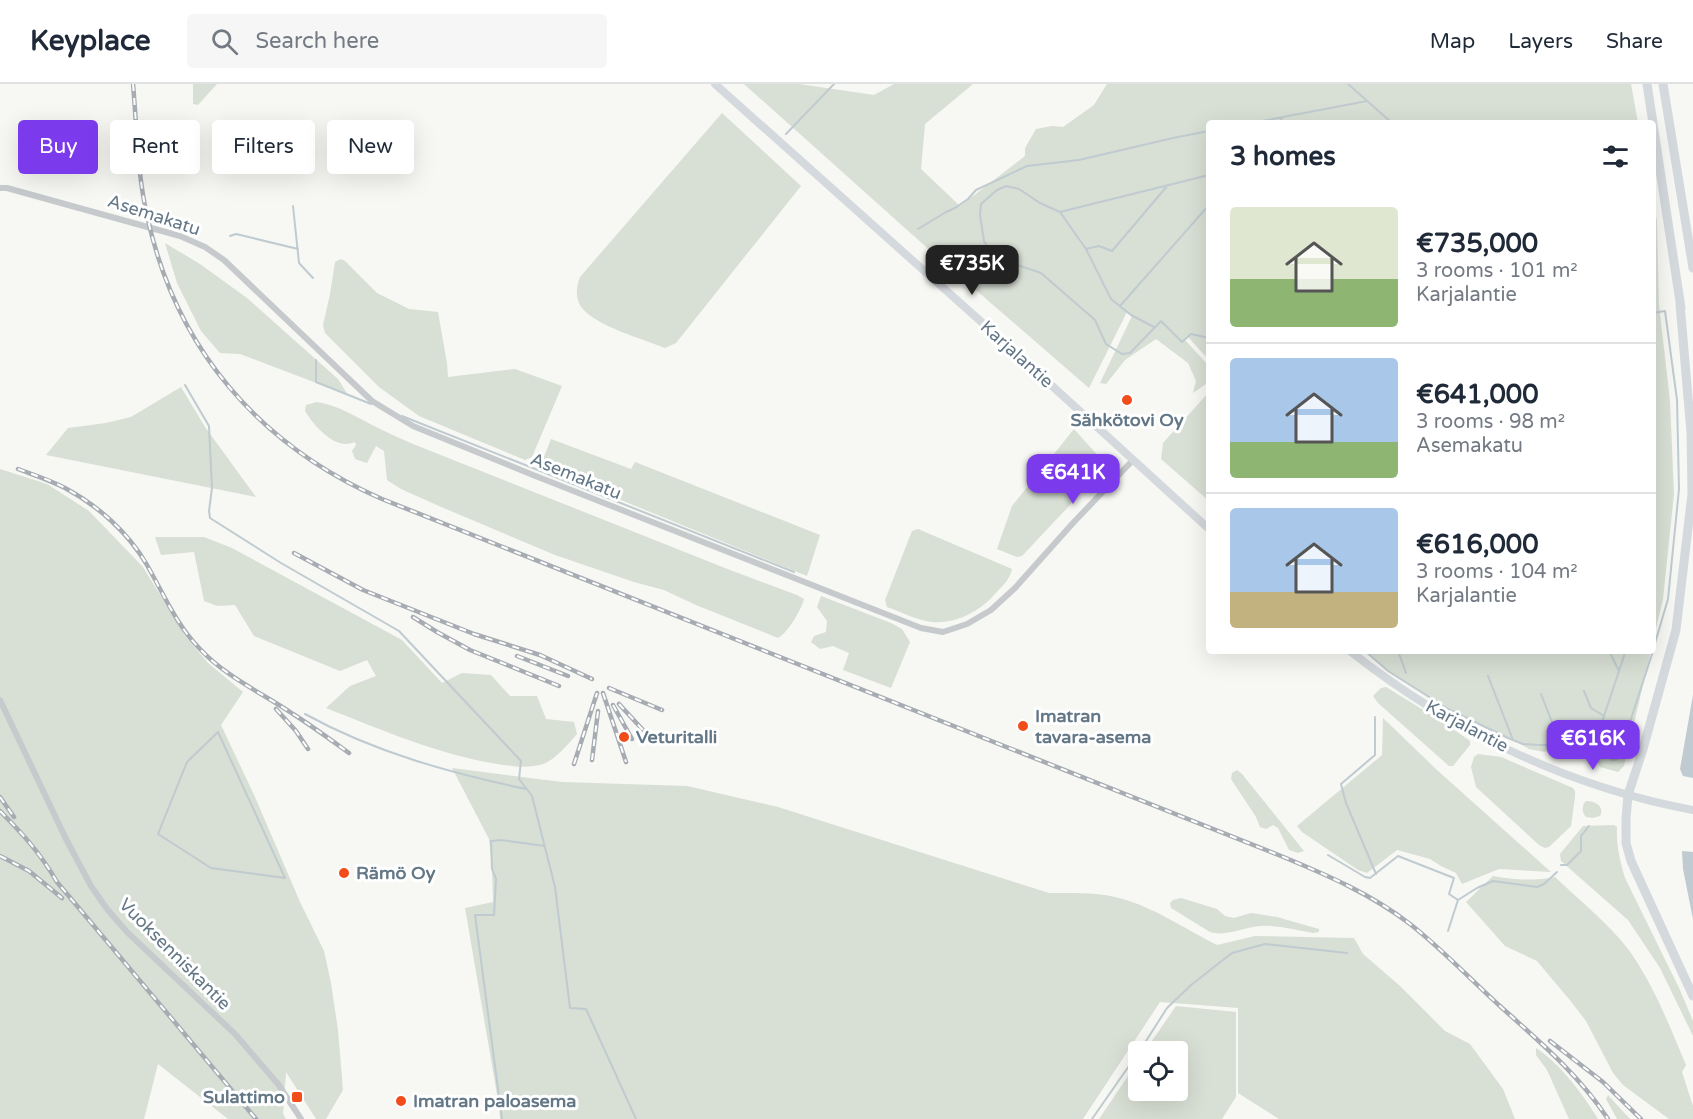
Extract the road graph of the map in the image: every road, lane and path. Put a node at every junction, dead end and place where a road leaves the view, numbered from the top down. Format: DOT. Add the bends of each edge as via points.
graph roads {
  1 [pos="716,84"];
  2 [pos="1647,84"];
  3 [pos="1663,84"];
  4 [pos="1653,120"];
  5 [pos="1656,143"];
  6 [pos="0,188"];
  7 [pos="1693,268"];
  8 [pos="1680,304"];
  9 [pos="1693,382"];
  10 [pos="1133,460"];
  11 [pos="1206,526"];
  12 [pos="1354,654"];
  13 [pos="0,700"];
  14 [pos="1628,795"];
  15 [pos="1693,810"];
  16 [pos="1693,996"];
  17 [pos="301,1119"];
  1 -- 10 [label="main road, Karjalantie"];
  2 -- 4 [label="highway"];
  3 -- 7 [label="highway"];
  5 -- 8 [label="highway"];
  6 -- 10 [label="street, Asemakatu" via="180,236 205,247 224,260 372,402 412,426 921,628 943,632 968,624 991,610"];
  8 -- 9 [label="highway"];
  8 -- 14 [label="highway" via="1692,494 1676,630"];
  10 -- 11 [label="main road, Karjalantie"];
  12 -- 14 [label="main road, Karjalantie" via="1401,689 1471,731 1581,781"];
  13 -- 17 [label="street, Vuoksenniskantie" via="65,837 107,909 235,1034 278,1084"];
  14 -- 15 [label="main road, Karjalantie"];
  14 -- 16 [label="highway" via="1626,843 1631,861"];
}
